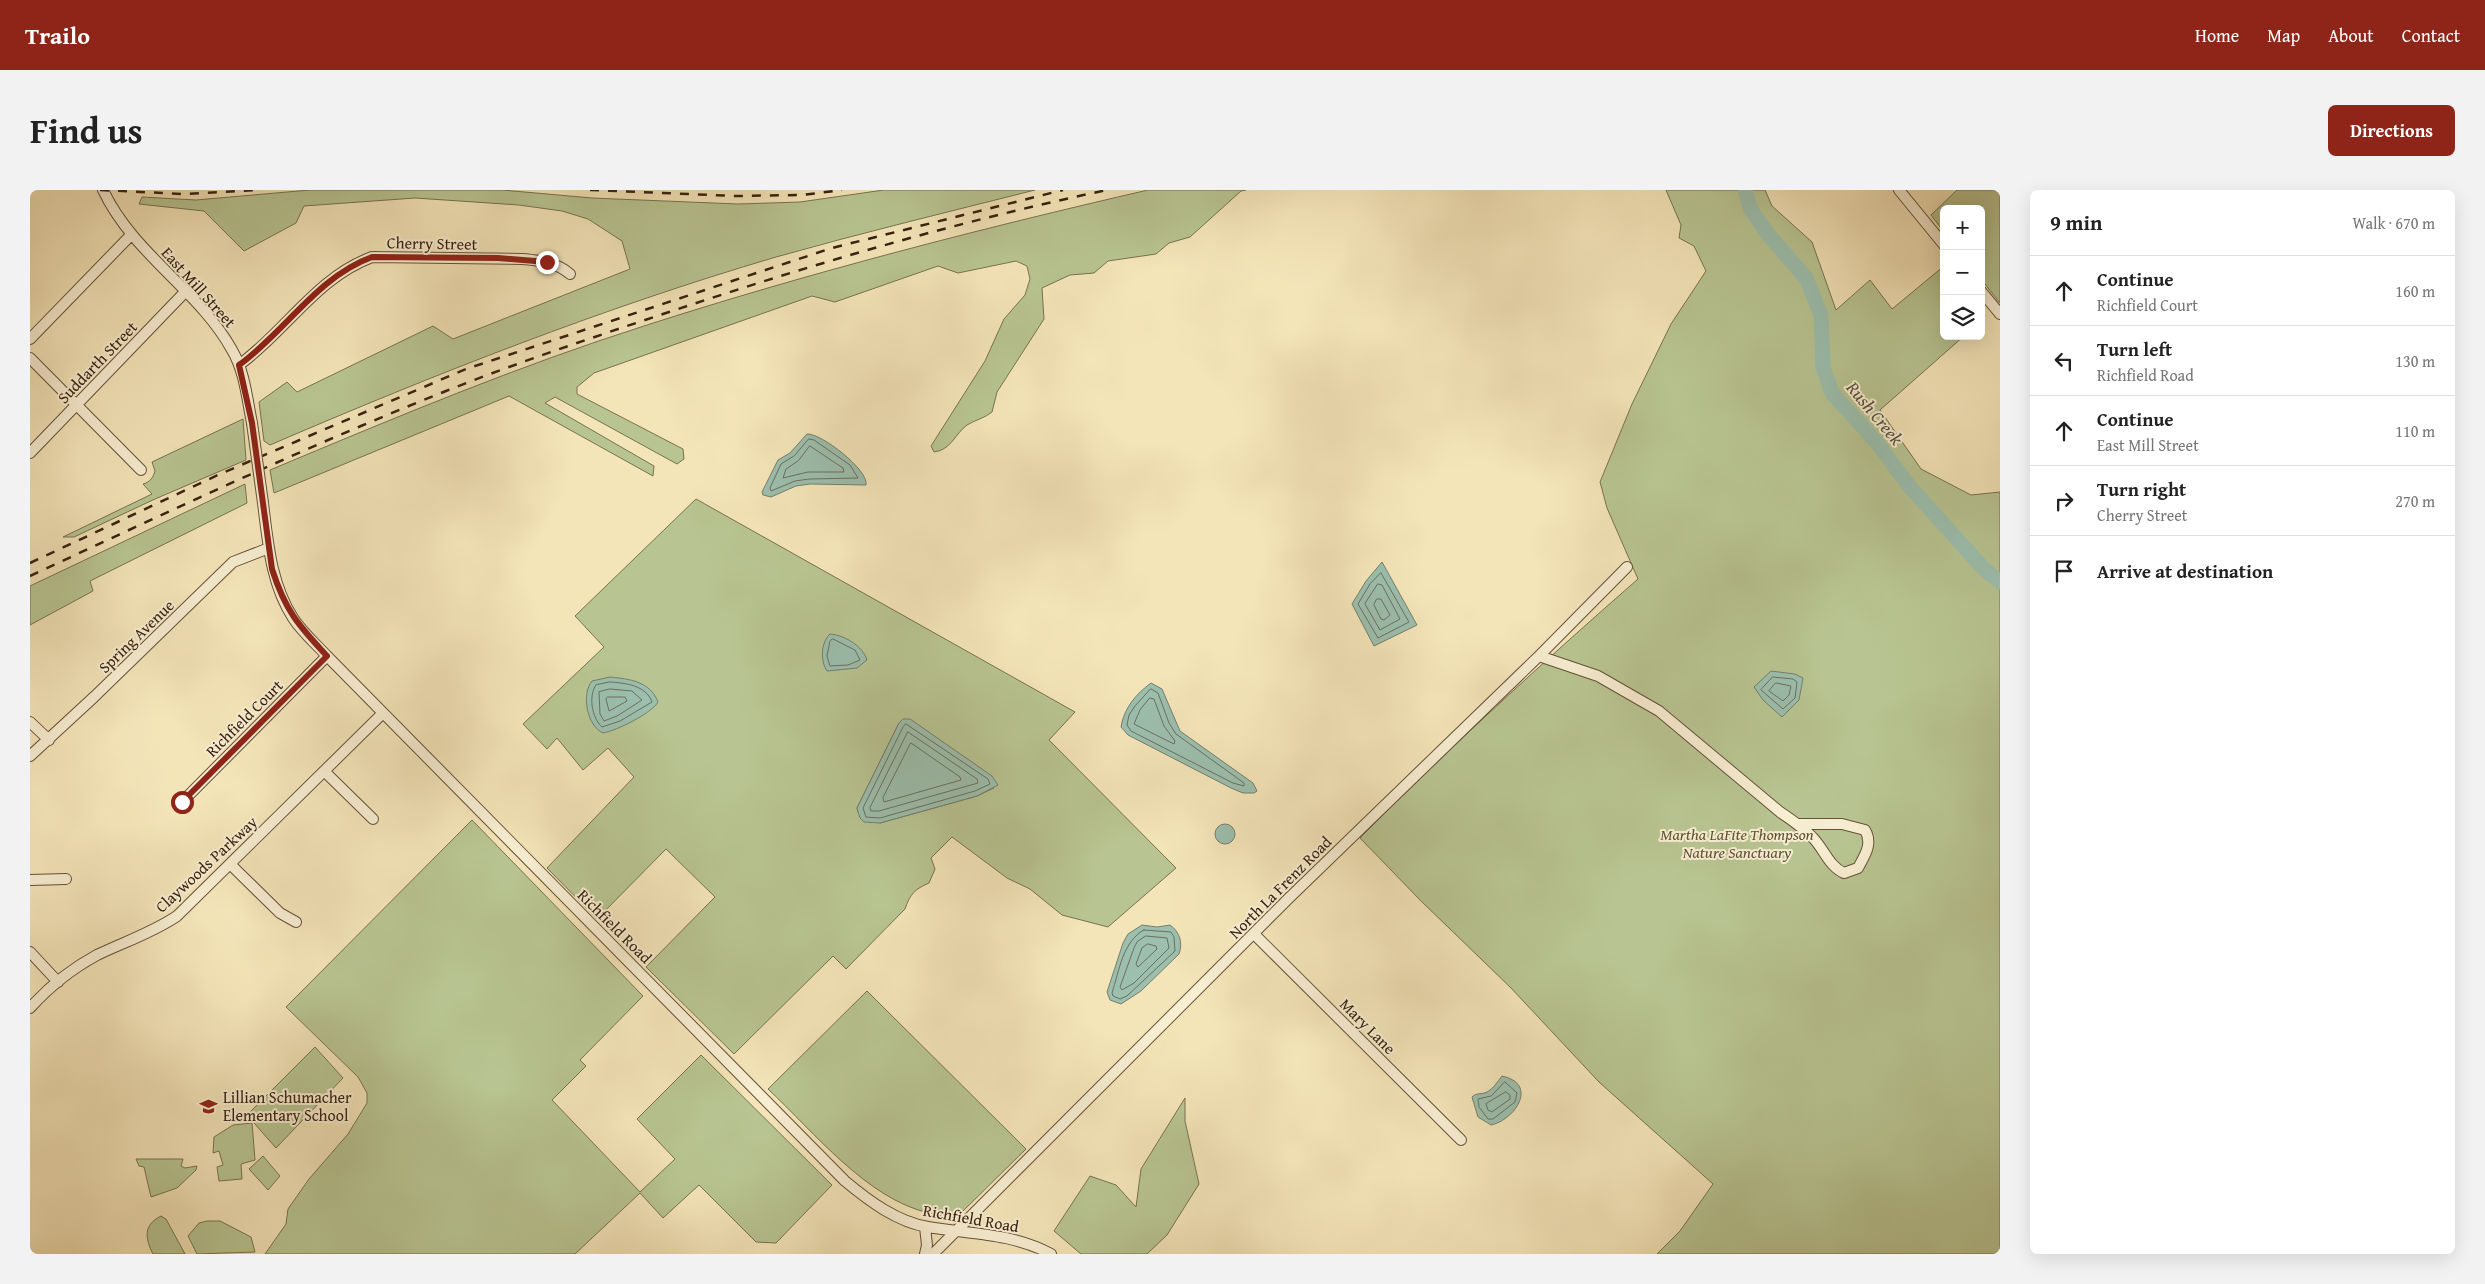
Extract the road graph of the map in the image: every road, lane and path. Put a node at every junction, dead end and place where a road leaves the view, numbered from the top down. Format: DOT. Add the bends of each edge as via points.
graph roads {
  1 [pos="103,190"];
  2 [pos="1899,190"];
  3 [pos="131,235"];
  4 [pos="1940,239"];
  5 [pos="570,274"];
  6 [pos="185,292"];
  7 [pos="1984,295"];
  8 [pos="2000,314"];
  9 [pos="30,339"];
  10 [pos="30,358"];
  11 [pos="239,365"];
  12 [pos="76,405"];
  13 [pos="30,453"];
  14 [pos="141,470"];
  15 [pos="263,503"];
  16 [pos="269,548"];
  17 [pos="1627,567"];
  18 [pos="327,656"];
  19 [pos="1539,656"];
  20 [pos="383,713"];
  21 [pos="30,722"];
  22 [pos="49,740"];
  23 [pos="30,756"];
  24 [pos="324,771"];
  25 [pos="182,802"];
  26 [pos="373,819"];
  27 [pos="1798,824"];
  28 [pos="230,864"];
  29 [pos="66,879"];
  30 [pos="30,880"];
  31 [pos="296,922"];
  32 [pos="1254,934"];
  33 [pos="30,952"];
  34 [pos="58,982"];
  35 [pos="30,1008"];
  36 [pos="1461,1140"];
  37 [pos="925,1227"];
  38 [pos="955,1230"];
  39 [pos="925,1254"];
  40 [pos="933,1254"];
  41 [pos="1051,1254"];
  1 -- 3 [label="street, East Mill Street" via="113,211"];
  2 -- 4 [label="street"];
  3 -- 6 [label="street, East Mill Street"];
  3 -- 9 [label="street"];
  5 -- 11 [label="street, Cherry Street" via="562,267 547,262 523,259 372,257 333,278"];
  6 -- 11 [label="street, East Mill Street" via="216,325"];
  6 -- 12 [label="street, Suddarth Street"];
  7 -- 8 [label="street"];
  10 -- 12 [label="street"];
  11 -- 15 [label="street, East Mill Street, bridge" via="252,423"];
  12 -- 13 [label="street, Suddarth Street"];
  12 -- 14 [label="street"];
  15 -- 16 [label="street, Richfield Road"];
  16 -- 18 [label="street, Richfield Road" via="272,569 285,604 294,620"];
  16 -- 22 [label="street, Spring Avenue" via="233,562"];
  17 -- 19 [label="street, North La Frenz Road"];
  18 -- 20 [label="street, Richfield Road"];
  18 -- 25 [label="street, Richfield Court"];
  19 -- 27 [label="street" via="1598,676 1659,711"];
  19 -- 32 [label="street, North La Frenz Road"];
  20 -- 24 [label="street, Claywoods Parkway"];
  20 -- 37 [label="street, Richfield Road" via="845,1182 886,1211"];
  21 -- 22 [label="street"];
  22 -- 23 [label="street, Spring Avenue"];
  24 -- 26 [label="street"];
  24 -- 28 [label="street, Claywoods Parkway"];
  27 -- 27 [label="street" via="1815,840 1834,869 1844,873 1858,868 1868,848 1869,837 1865,830 1842,824"];
  28 -- 31 [label="street" via="280,913"];
  28 -- 34 [label="street, Claywoods Parkway" via="177,916 161,927 96,956"];
  29 -- 30 [label="street"];
  32 -- 36 [label="street, Mary Lane"];
  32 -- 38 [label="street, North La Frenz Road"];
  33 -- 34 [label="street"];
  34 -- 35 [label="street, Claywoods Parkway"];
  37 -- 38 [label="street, Richfield Road"];
  37 -- 39 [label="street"];
  38 -- 40 [label="street, North La Frenz Road"];
  38 -- 41 [label="street, Richfield Road" via="1010,1238"];
}
